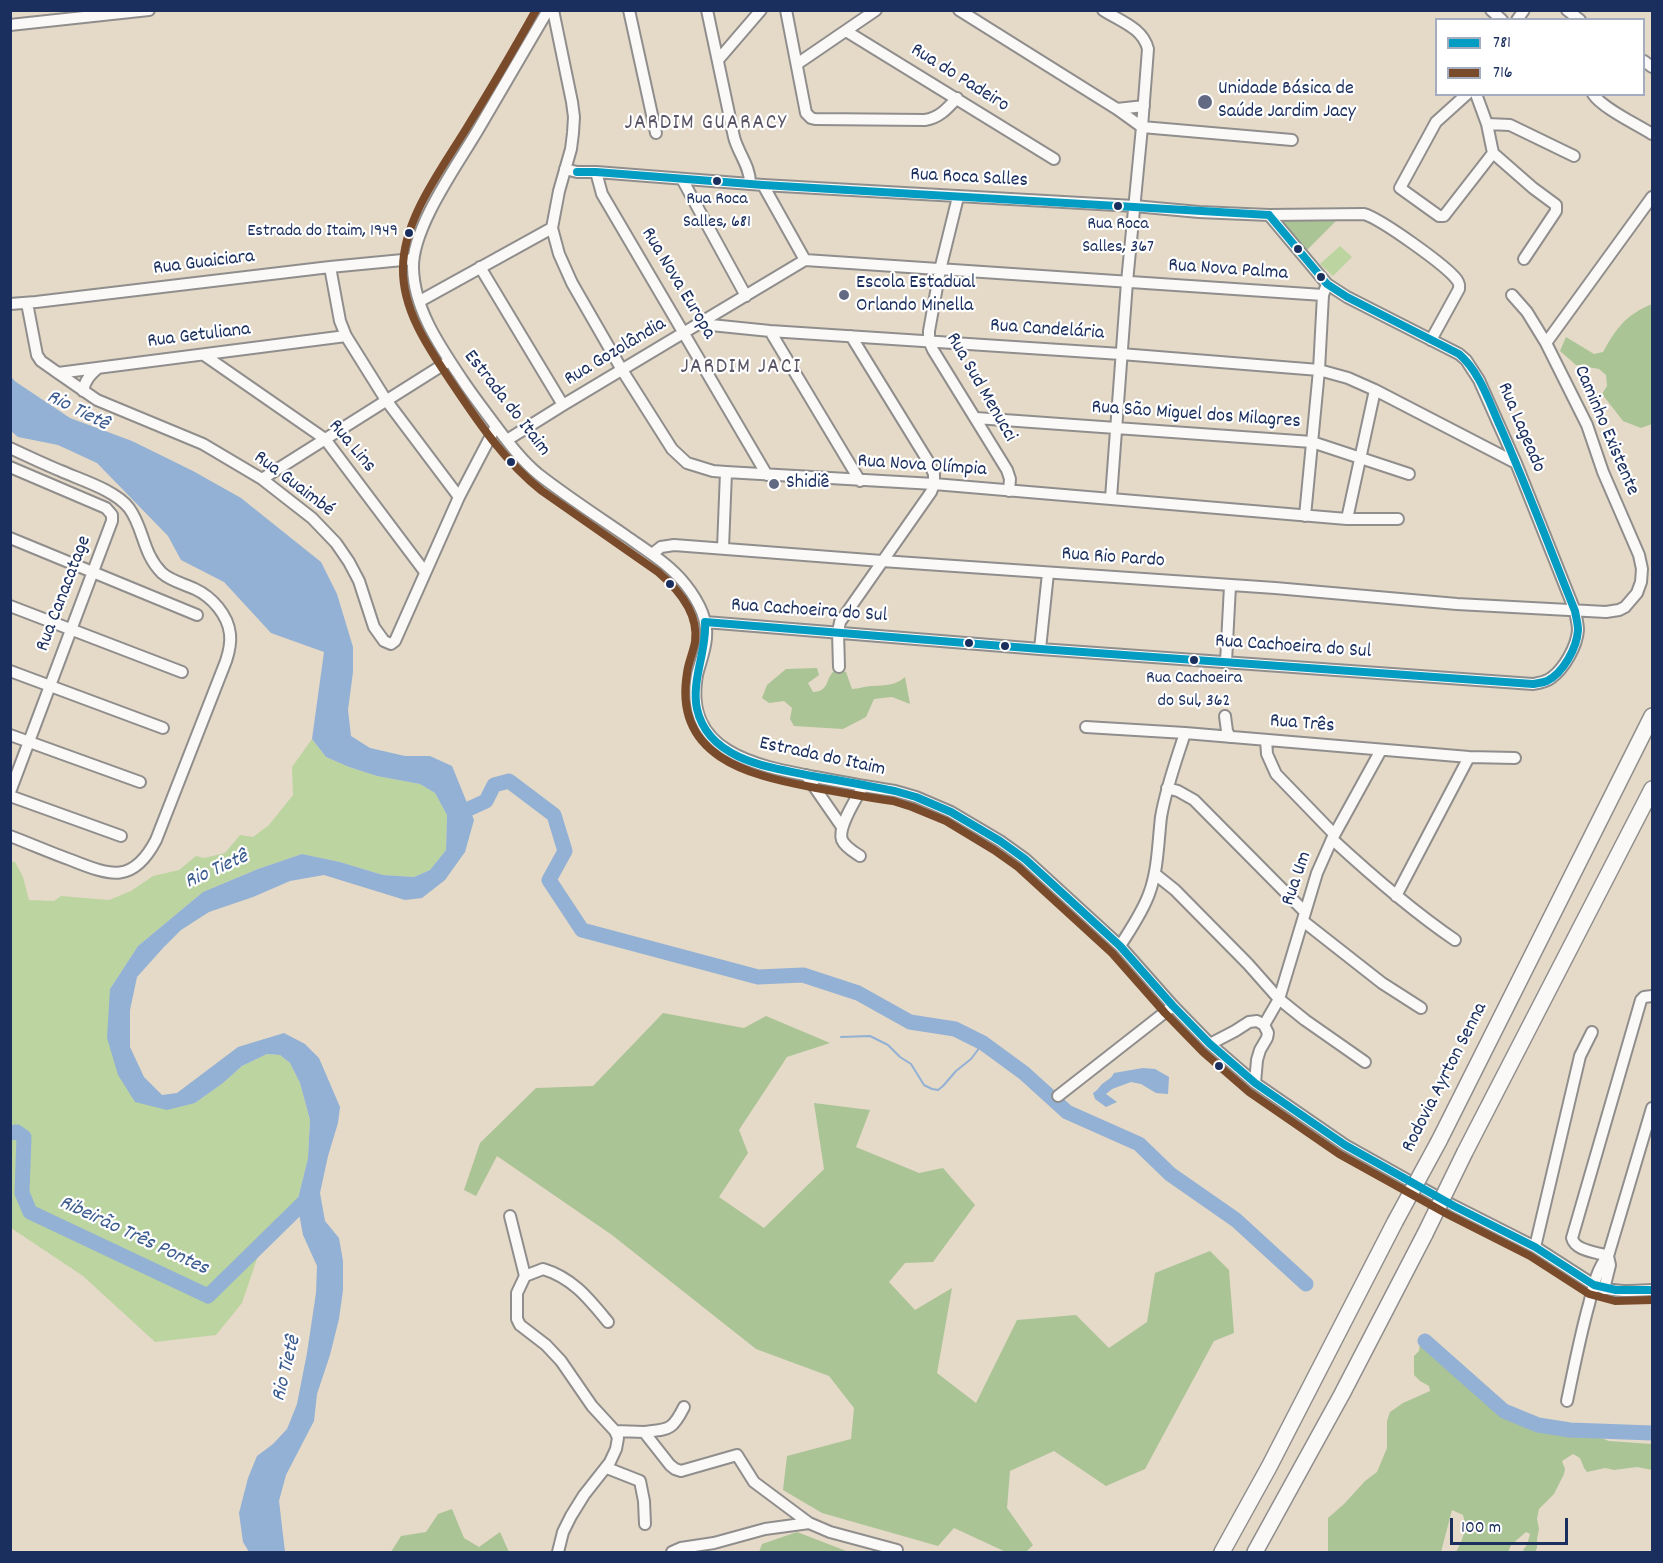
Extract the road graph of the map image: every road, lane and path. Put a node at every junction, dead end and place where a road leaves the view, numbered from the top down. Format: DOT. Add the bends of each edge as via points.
graph roads {
  1 [pos="54,10"];
  2 [pos="149,10"];
  3 [pos="548,10"];
  4 [pos="553,10"];
  5 [pos="629,10"];
  6 [pos="707,10"];
  7 [pos="760,10"];
  8 [pos="786,10"];
  9 [pos="876,10"];
  10 [pos="960,10"];
  11 [pos="1103,10"];
  12 [pos="48,21"];
  13 [pos="10,25"];
  14 [pos="846,31"];
  15 [pos="718,60"];
  16 [pos="797,64"];
  17 [pos="1465,96"];
  18 [pos="1477,96"];
  19 [pos="1595,96"];
  20 [pos="957,98"];
  21 [pos="1144,106"];
  22 [pos="1117,109"];
  23 [pos="1487,124"];
  24 [pos="1142,127"];
  25 [pos="656,133"];
  26 [pos="1653,134"];
  27 [pos="1292,140"];
  28 [pos="1493,153"];
  29 [pos="1574,156"];
  30 [pos="1054,159"];
  31 [pos="565,169"];
  32 [pos="596,172"];
  33 [pos="682,178"];
  34 [pos="750,183"];
  35 [pos="763,185"];
  36 [pos="958,197"];
  37 [pos="1653,197"];
  38 [pos="1134,206"];
  39 [pos="1269,215"];
  40 [pos="552,228"];
  41 [pos="413,259"];
  42 [pos="1524,259"];
  43 [pos="805,260"];
  44 [pos="330,267"];
  45 [pos="480,267"];
  46 [pos="940,270"];
  47 [pos="1127,282"];
  48 [pos="1325,290"];
  49 [pos="1512,295"];
  50 [pos="746,296"];
  51 [pos="420,301"];
  52 [pos="32,303"];
  53 [pos="10,304"];
  54 [pos="701,324"];
  55 [pos="770,331"];
  56 [pos="685,333"];
  57 [pos="346,336"];
  58 [pos="851,336"];
  59 [pos="1431,340"];
  60 [pos="929,341"];
  61 [pos="1546,343"];
  62 [pos="234,351"];
  63 [pos="1121,354"];
  64 [pos="204,355"];
  65 [pos="449,360"];
  66 [pos="98,368"];
  67 [pos="227,370"];
  68 [pos="622,370"];
  69 [pos="1319,370"];
  70 [pos="57,374"];
  71 [pos="1375,390"];
  72 [pos="83,391"];
  73 [pos="386,400"];
  74 [pos="563,405"];
  75 [pos="976,418"];
  76 [pos="496,426"];
  77 [pos="1115,429"];
  78 [pos="326,439"];
  79 [pos="507,441"];
  80 [pos="1312,442"];
  81 [pos="10,448"];
  82 [pos="1360,458"];
  83 [pos="1516,463"];
  84 [pos="10,467"];
  85 [pos="726,472"];
  86 [pos="1409,474"];
  87 [pos="767,475"];
  88 [pos="262,480"];
  89 [pos="860,481"];
  90 [pos="934,484"];
  91 [pos="1009,490"];
  92 [pos="459,497"];
  93 [pos="1110,498"];
  94 [pos="1305,516"];
  95 [pos="1347,519"];
  96 [pos="1398,519"];
  97 [pos="10,537"];
  98 [pos="723,548"];
  99 [pos="652,554"];
  100 [pos="882,561"];
  101 [pos="93,571"];
  102 [pos="425,572"];
  103 [pos="1048,573"];
  104 [pos="1230,586"];
  105 [pos="10,606"];
  106 [pos="1575,611"];
  107 [pos="197,615"];
  108 [pos="705,622"];
  109 [pos="71,630"];
  110 [pos="838,633"];
  111 [pos="1040,649"];
  112 [pos="1226,662"];
  113 [pos="839,667"];
  114 [pos="10,671"];
  115 [pos="182,672"];
  116 [pos="49,686"];
  117 [pos="1225,716"];
  118 [pos="1653,716"];
  119 [pos="1086,727"];
  120 [pos="163,728"];
  121 [pos="1185,733"];
  122 [pos="10,735"];
  123 [pos="1230,737"];
  124 [pos="1266,740"];
  125 [pos="29,742"];
  126 [pos="1381,750"];
  127 [pos="1469,757"];
  128 [pos="1515,758"];
  129 [pos="806,776"];
  130 [pos="140,782"];
  131 [pos="863,786"];
  132 [pos="1167,788"];
  133 [pos="1653,789"];
  134 [pos="10,794"];
  135 [pos="842,826"];
  136 [pos="10,836"];
  137 [pos="121,836"];
  138 [pos="1333,836"];
  139 [pos="860,856"];
  140 [pos="1155,874"];
  141 [pos="1396,896"];
  142 [pos="1304,916"];
  143 [pos="1455,940"];
  144 [pos="1120,946"];
  145 [pos="1653,996"];
  146 [pos="1279,999"];
  147 [pos="1173,1006"];
  148 [pos="1420,1008"];
  149 [pos="1264,1025"];
  150 [pos="1593,1032"];
  151 [pos="1210,1044"];
  152 [pos="1365,1062"];
  153 [pos="1255,1083"];
  154 [pos="1058,1096"];
  155 [pos="1653,1108"];
  156 [pos="510,1216"];
  157 [pos="1535,1247"];
  158 [pos="1608,1256"];
  159 [pos="525,1276"];
  160 [pos="1599,1287"];
  161 [pos="1653,1290"];
  162 [pos="608,1322"];
  163 [pos="1567,1401"];
  164 [pos="684,1407"];
  165 [pos="615,1431"];
  166 [pos="644,1432"];
  167 [pos="607,1468"];
  168 [pos="809,1523"];
  169 [pos="645,1524"];
  170 [pos="897,1550"];
  171 [pos="558,1552"];
  172 [pos="672,1552"];
  173 [pos="1222,1552"];
  174 [pos="1255,1552"];
  1 -- 12 [label="street"];
  2 -- 12 [label="street"];
  3 -- 41 [label="street, Estrada do Itaim" via="439,194"];
  4 -- 31 [label="street, Rua Nova Olímpia" via="574,117"];
  5 -- 25 [label="street"];
  6 -- 15 [label="street"];
  7 -- 15 [label="street"];
  8 -- 16 [label="street"];
  9 -- 14 [label="street"];
  10 -- 22 [label="street"];
  11 -- 21 [label="street" via="1144,38 1148,49"];
  12 -- 13 [label="street"];
  14 -- 16 [label="street"];
  14 -- 20 [label="street, Rua do Padeiro"];
  15 -- 34 [label="street" via="734,137 749,170"];
  16 -- 20 [label="street" via="806,112 813,119 932,119"];
  17 -- 28 [label="street" via="1436,122 1400,188 1444,216"];
  18 -- 23 [label="street"];
  19 -- 26 [label="street"];
  20 -- 30 [label="street, Rua do Padeiro"];
  21 -- 22 [label="street"];
  21 -- 24 [label="street"];
  22 -- 24 [label="street"];
  23 -- 28 [label="street"];
  23 -- 29 [label="street" via="1510,125"];
  24 -- 27 [label="street"];
  24 -- 38 [label="street"];
  28 -- 42 [label="street" via="1556,205 1556,211"];
  31 -- 32 [label="street, Rua Roca Salles"];
  31 -- 40 [label="street, Rua Nova Olímpia"];
  32 -- 33 [label="street, Rua Roca Salles"];
  32 -- 56 [label="street, Rua Nova Europa" via="602,194"];
  33 -- 34 [label="street, Rua Roca Salles"];
  33 -- 50 [label="street"];
  34 -- 35 [label="street, Rua Roca Salles"];
  35 -- 36 [label="street, Rua Roca Salles"];
  35 -- 43 [label="street"];
  36 -- 38 [label="street, Rua Roca Salles"];
  36 -- 46 [label="street, Rua Sud Menucci"];
  37 -- 61 [label="street"];
  38 -- 39 [label="street, Rua Roca Salles"];
  38 -- 47 [label="street"];
  39 -- 48 [label="street, Rua Lageado"];
  39 -- 59 [label="street, Rua Roca Salles" via="1372,216 1445,268 1458,282 1459,289"];
  40 -- 45 [label="street"];
  40 -- 68 [label="street, Rua Nova Olímpia" via="572,283"];
  41 -- 44 [label="street, Rua Guaiciara"];
  41 -- 51 [label="street, Estrada do Itaim"];
  43 -- 46 [label="street, Rua Nova Palma"];
  43 -- 50 [label="street, Rua Gozolândia"];
  44 -- 52 [label="street, Rua Guaiciara"];
  44 -- 57 [label="street"];
  45 -- 51 [label="street"];
  45 -- 74 [label="street"];
  46 -- 47 [label="street, Rua Nova Palma"];
  46 -- 60 [label="street, Rua Sud Menucci"];
  47 -- 48 [label="street, Rua Nova Palma"];
  47 -- 63 [label="street"];
  48 -- 59 [label="street, Rua Lageado" via="1347,297"];
  48 -- 69 [label="street"];
  49 -- 61 [label="street, Caminho Existente"];
  50 -- 54 [label="street, Rua Gozolândia"];
  51 -- 65 [label="street, Estrada do Itaim" via="429,327"];
  52 -- 53 [label="street, Rua Guaiciara"];
  52 -- 70 [label="street, Rua Guaimbé" via="35,351"];
  54 -- 55 [label="street, Rua Candelária"];
  54 -- 56 [label="street, Rua Gozolândia"];
  55 -- 58 [label="street, Rua Candelária"];
  55 -- 89 [label="street"];
  56 -- 68 [label="street, Rua Gozolândia"];
  56 -- 87 [label="street, Rua Nova Europa"];
  57 -- 62 [label="street, Rua Getuliana"];
  57 -- 73 [label="street"];
  58 -- 60 [label="street, Rua Candelária"];
  58 -- 90 [label="street" via="928,461"];
  59 -- 83 [label="street, Rua Lageado" via="1459,354 1473,369"];
  60 -- 63 [label="street, Rua Candelária"];
  60 -- 75 [label="street, Rua Sud Menucci"];
  61 -- 106 [label="street, Caminho Existente" via="1587,425 1642,569 1637,593 1625,607 1606,612"];
  62 -- 64 [label="street, Rua Getuliana"];
  62 -- 67 [label="street" via="227,361"];
  63 -- 69 [label="street, Rua Candelária"];
  63 -- 77 [label="street"];
  64 -- 66 [label="street, Rua Getuliana"];
  64 -- 67 [label="street, Rua Lins"];
  65 -- 73 [label="street"];
  65 -- 76 [label="street, Estrada do Itaim"];
  66 -- 70 [label="street, Rua Getuliana"];
  66 -- 72 [label="street" via="87,379"];
  67 -- 78 [label="street, Rua Lins"];
  68 -- 74 [label="street, Rua Gozolândia"];
  68 -- 85 [label="street, Rua Nova Olímpia" via="679,456 698,467"];
  69 -- 71 [label="street, Rua Candelária"];
  69 -- 80 [label="street"];
  70 -- 72 [label="street, Rua Guaimbé"];
  71 -- 82 [label="street"];
  71 -- 83 [label="street, Rua Candelária"];
  72 -- 88 [label="street, Rua Guaimbé" via="203,444"];
  73 -- 78 [label="street"];
  73 -- 92 [label="street"];
  74 -- 79 [label="street, Rua Gozolândia"];
  75 -- 77 [label="street, Rua São Miguel dos Milagres"];
  75 -- 91 [label="street, Rua Sud Menucci" via="1007,470"];
  76 -- 79 [label="street, Estrada do Itaim"];
  76 -- 92 [label="street, Rua Guaimbé"];
  77 -- 80 [label="street, Rua São Miguel dos Milagres"];
  77 -- 93 [label="street"];
  78 -- 88 [label="street"];
  78 -- 102 [label="street, Rua Lins"];
  79 -- 99 [label="street, Estrada do Itaim" via="536,472"];
  80 -- 82 [label="street, Rua São Miguel dos Milagres"];
  80 -- 94 [label="street"];
  81 -- 136 [label="street" via="123,501 158,568 207,596 218,607 230,633 222,671 156,840 141,863 126,872 109,873"];
  82 -- 86 [label="street, Rua São Miguel dos Milagres"];
  82 -- 95 [label="street"];
  83 -- 106 [label="street, Rua Lageado"];
  84 -- 101 [label="street, Rua Canacatage" via="111,513 112,521"];
  85 -- 87 [label="street, Rua Nova Olímpia"];
  85 -- 98 [label="street"];
  87 -- 89 [label="street, Rua Nova Olímpia"];
  88 -- 102 [label="street, Rua Guaimbé" via="312,518 336,543 359,581 374,627 387,643 395,641"];
  89 -- 90 [label="street, Rua Nova Olímpia"];
  90 -- 91 [label="street, Rua Nova Olímpia"];
  90 -- 100 [label="street"];
  91 -- 93 [label="street, Rua Nova Olímpia"];
  92 -- 102 [label="street, Rua Guaimbé"];
  93 -- 94 [label="street, Rua Nova Olímpia"];
  94 -- 95 [label="street, Rua Nova Olímpia"];
  95 -- 96 [label="street, Rua Nova Olímpia"];
  97 -- 101 [label="street"];
  98 -- 99 [label="street, Rua Rio Pardo" via="667,545"];
  98 -- 100 [label="street, Rua Rio Pardo"];
  99 -- 108 [label="street, Estrada do Itaim" via="686,585"];
  100 -- 103 [label="street, Rua Rio Pardo"];
  100 -- 110 [label="street" via="840,622"];
  101 -- 107 [label="street"];
  101 -- 109 [label="street, Rua Canacatage"];
  103 -- 104 [label="street, Rua Rio Pardo"];
  103 -- 111 [label="street"];
  104 -- 106 [label="street, Rua Rio Pardo"];
  104 -- 112 [label="street"];
  105 -- 109 [label="street"];
  106 -- 112 [label="street, Rua Cachoeira do Sul" via="1578,630 1565,663 1548,680 1533,684"];
  108 -- 110 [label="street, Rua Cachoeira do Sul"];
  108 -- 129 [label="street, Estrada do Itaim" via="706,640 694,698 705,729 736,756"];
  109 -- 115 [label="street"];
  109 -- 116 [label="street, Rua Canacatage"];
  110 -- 111 [label="street, Rua Cachoeira do Sul"];
  110 -- 113 [label="street"];
  111 -- 112 [label="street, Rua Cachoeira do Sul"];
  114 -- 116 [label="street"];
  116 -- 120 [label="street"];
  116 -- 125 [label="street, Rua Canacatage"];
  117 -- 123 [label="street"];
  118 -- 173 [label="highway, Rodovia Ayrton Senna, bridge" via="1439,1141"];
  119 -- 121 [label="street, Rua Três"];
  121 -- 123 [label="street, Rua Três"];
  121 -- 132 [label="street"];
  122 -- 125 [label="street"];
  123 -- 124 [label="street, Rua Três"];
  124 -- 126 [label="street, Rua Três"];
  124 -- 138 [label="street" via="1275,774"];
  125 -- 130 [label="street"];
  125 -- 134 [label="street, Rua Canacatage"];
  126 -- 127 [label="street, Rua Três"];
  126 -- 138 [label="street, Rua Um"];
  127 -- 128 [label="street, Rua Três"];
  127 -- 141 [label="street"];
  129 -- 131 [label="street, Estrada do Itaim"];
  129 -- 135 [label="street"];
  131 -- 135 [label="street"];
  131 -- 144 [label="street, Estrada do Itaim" via="916,797 983,830 1025,859"];
  132 -- 140 [label="street"];
  132 -- 142 [label="street" via="1194,800"];
  133 -- 174 [label="highway, bridge" via="1342,1394"];
  134 -- 137 [label="street"];
  135 -- 139 [label="street" via="842,841"];
  138 -- 141 [label="street"];
  138 -- 142 [label="street, Rua Um"];
  140 -- 144 [label="street" via="1143,909"];
  140 -- 146 [label="street" via="1233,948"];
  141 -- 143 [label="street"];
  142 -- 146 [label="street, Rua Um"];
  142 -- 148 [label="street" via="1382,983"];
  144 -- 147 [label="street, Estrada do Itaim"];
  145 -- 158 [label="street" via="1641,1000 1572,1238 1577,1246"];
  146 -- 149 [label="street, Rua Um"];
  146 -- 152 [label="street"];
  147 -- 151 [label="street, Estrada do Itaim"];
  147 -- 154 [label="street"];
  149 -- 151 [label="street" via="1249,1022"];
  149 -- 153 [label="street, Rua Um" via="1268,1033 1257,1060"];
  150 -- 157 [label="street" via="1580,1056"];
  151 -- 153 [label="street, Estrada do Itaim"];
  153 -- 157 [label="street, Estrada do Itaim" via="1345,1145"];
  155 -- 158 [label="street"];
  156 -- 159 [label="street"];
  157 -- 160 [label="street, Estrada do Itaim"];
  158 -- 160 [label="street" via="1603,1262"];
  159 -- 162 [label="street" via="543,1269 549,1271 577,1287"];
  159 -- 165 [label="street" via="517,1293 520,1325 556,1356"];
  160 -- 161 [label="street, Estrada do Itaim"];
  160 -- 163 [label="street" via="1581,1333"];
  164 -- 166 [label="street" via="671,1427"];
  165 -- 166 [label="street"];
  165 -- 167 [label="street" via="618,1444"];
  166 -- 168 [label="street" via="670,1465 681,1471 737,1455 754,1482"];
  167 -- 169 [label="street" via="640,1480"];
  167 -- 171 [label="street" via="571,1516"];
  168 -- 170 [label="street"];
  168 -- 172 [label="street" via="765,1529"];
}
